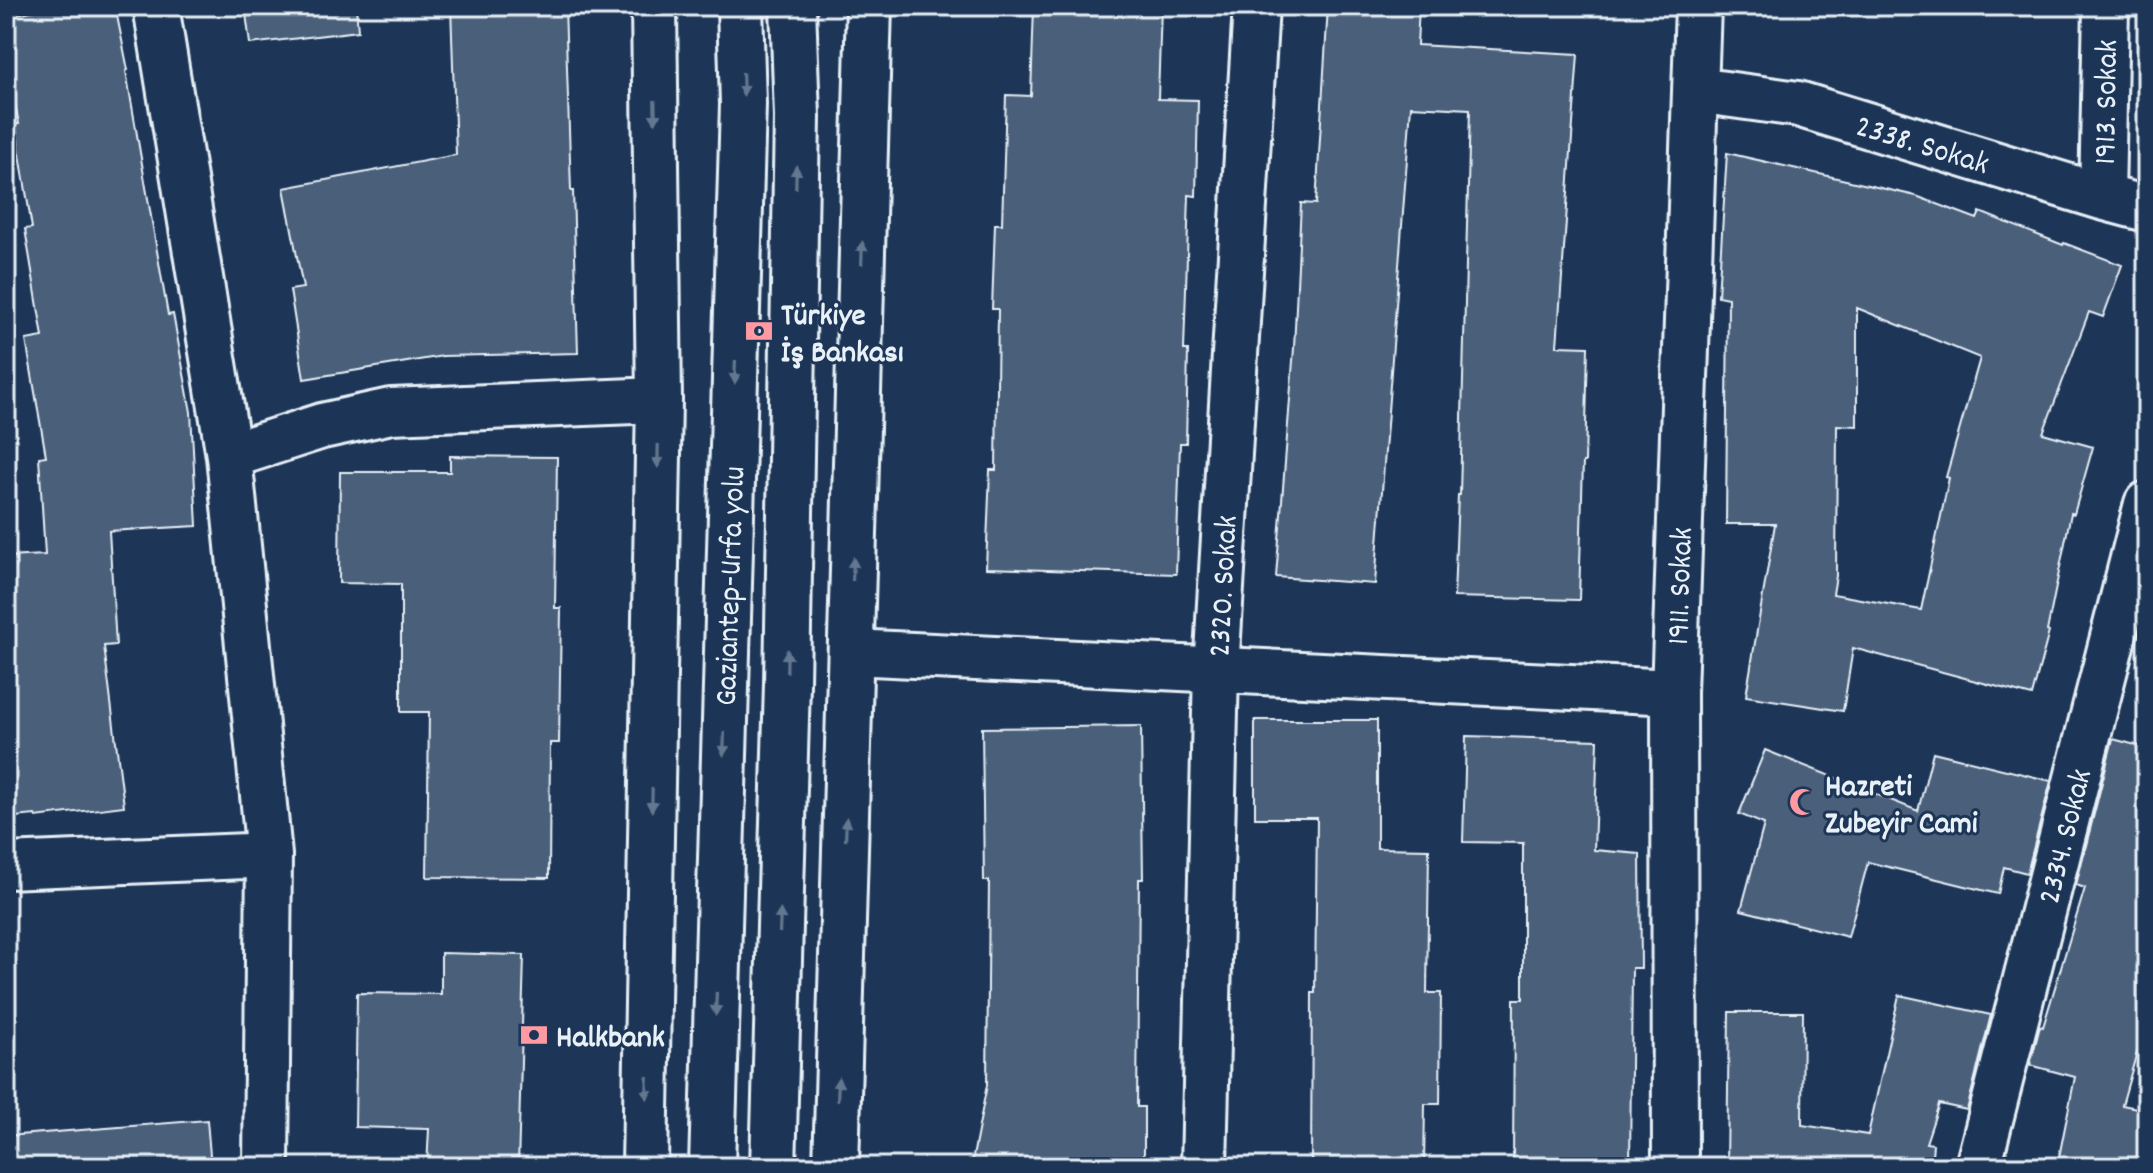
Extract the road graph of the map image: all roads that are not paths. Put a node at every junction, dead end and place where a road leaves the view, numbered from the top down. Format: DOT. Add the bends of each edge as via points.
graph roads {
  1 [pos="156,6"];
  2 [pos="654,6"];
  3 [pos="740,6"];
  4 [pos="793,6"];
  5 [pos="869,6"];
  6 [pos="1256,6"];
  7 [pos="1698,6"];
  8 [pos="2106,6"];
  9 [pos="1696,90"];
  10 [pos="2102,197"];
  11 [pos="2147,209"];
  12 [pos="659,400"];
  13 [pos="229,456"];
  14 [pos="2147,504"];
  15 [pos="851,652"];
  16 [pos="1216,670"];
  17 [pos="1674,692"];
  18 [pos="269,855"];
  19 [pos="6,866"];
  20 [pos="266,1167"];
  21 [pos="645,1167"];
  22 [pos="712,1167"];
  23 [pos="773,1167"];
  24 [pos="836,1167"];
  25 [pos="1204,1167"];
  26 [pos="1675,1167"];
  27 [pos="1978,1167"];
  1 -- 13 [label="main road"];
  2 -- 12 [label="main road, one-way"];
  3 -- 22 [label="main road, Gaziantep-Urfa yolu, one-way" via="743,104"];
  23 -- 4 [label="main road, Gaziantep-Urfa yolu, one-way" via="797,117"];
  15 -- 5 [label="main road, one-way"];
  6 -- 16 [label="main road, 2320. Sokak"];
  7 -- 9 [label="main road, 1911. Sokak"];
  8 -- 10 [label="main road, 1913. Sokak"];
  9 -- 10 [label="main road, 2338. Sokak" via="1798,104"];
  9 -- 17 [label="main road, 1911. Sokak"];
  10 -- 11 [label="main road, 2338. Sokak"];
  12 -- 13 [label="main road" via="391,411 322,426"];
  12 -- 21 [label="main road, one-way"];
  13 -- 18 [label="main road"];
  14 -- 27 [label="main road, 2334. Sokak"];
  15 -- 16 [label="main road"];
  24 -- 15 [label="main road, one-way"];
  16 -- 17 [label="main road"];
  16 -- 25 [label="main road, 2320. Sokak"];
  17 -- 26 [label="main road, 1911. Sokak"];
  18 -- 19 [label="main road"];
  18 -- 20 [label="main road"];
}
